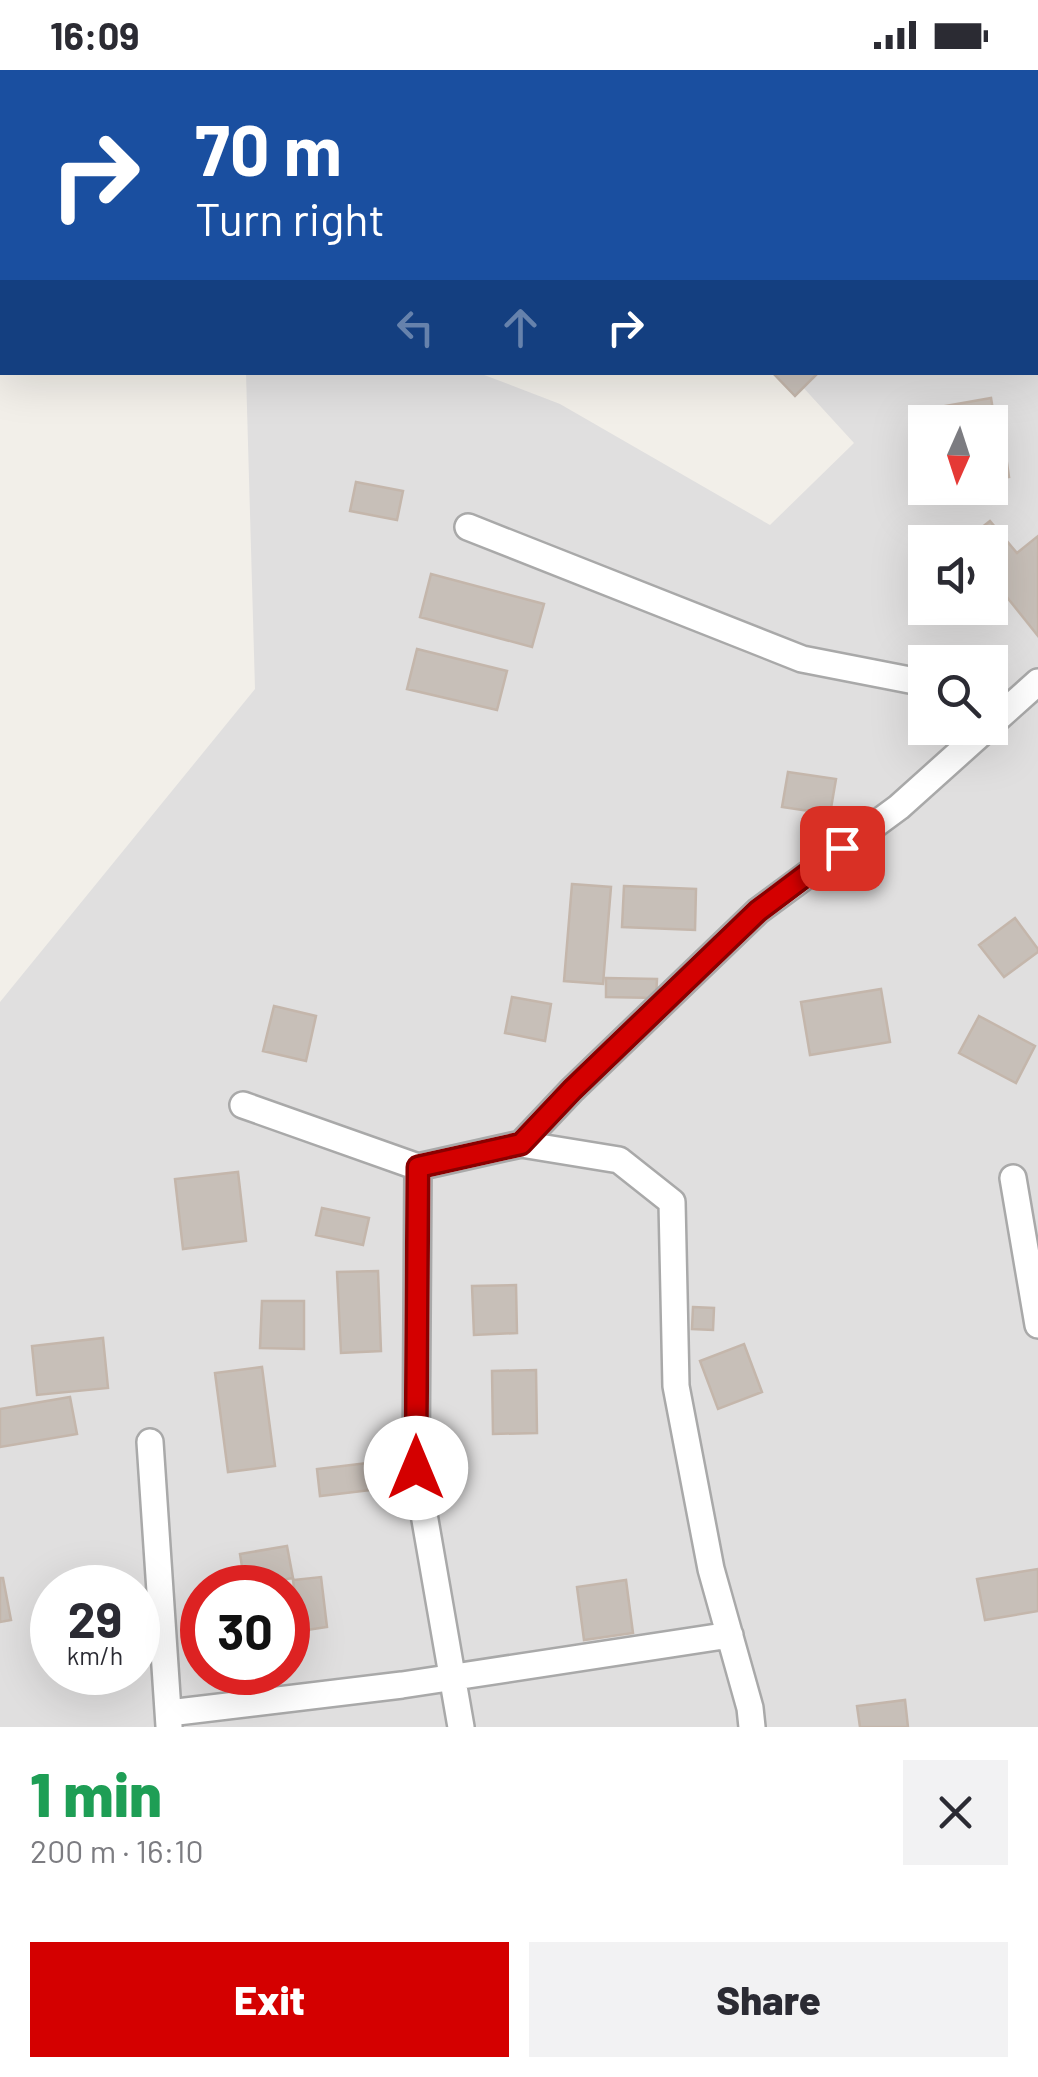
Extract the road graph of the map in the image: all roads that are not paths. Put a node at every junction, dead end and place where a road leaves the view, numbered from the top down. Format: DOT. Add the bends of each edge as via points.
graph roads {
  1 [pos="468,526"];
  2 [pos="908,680"];
  3 [pos="1038,682"];
  4 [pos="1008,699"];
  5 [pos="1017,701"];
  6 [pos="1008,709"];
  7 [pos="968,745"];
  8 [pos="243,1106"];
  9 [pos="521,1144"];
  10 [pos="418,1167"];
  11 [pos="1012,1178"];
  12 [pos="1038,1325"];
  13 [pos="150,1442"];
  14 [pos="730,1635"];
  15 [pos="451,1678"];
  16 [pos="169,1720"];
  17 [pos="461,1727"];
  18 [pos="752,1727"];
  1 -- 2 [label="street" via="802,660"];
  3 -- 5 [label="street"];
  4 -- 5 [label="street"];
  5 -- 6 [label="street"];
  7 -- 9 [label="street" via="899,806 758,911"];
  8 -- 10 [label="street"];
  9 -- 10 [label="street"];
  9 -- 14 [label="street" via="619,1160 672,1202 676,1386"];
  10 -- 15 [label="street" via="416,1468"];
  11 -- 12 [label="street"];
  13 -- 16 [label="street"];
  14 -- 15 [label="street"];
  14 -- 18 [label="street"];
  15 -- 16 [label="street"];
  15 -- 17 [label="street"];
}
